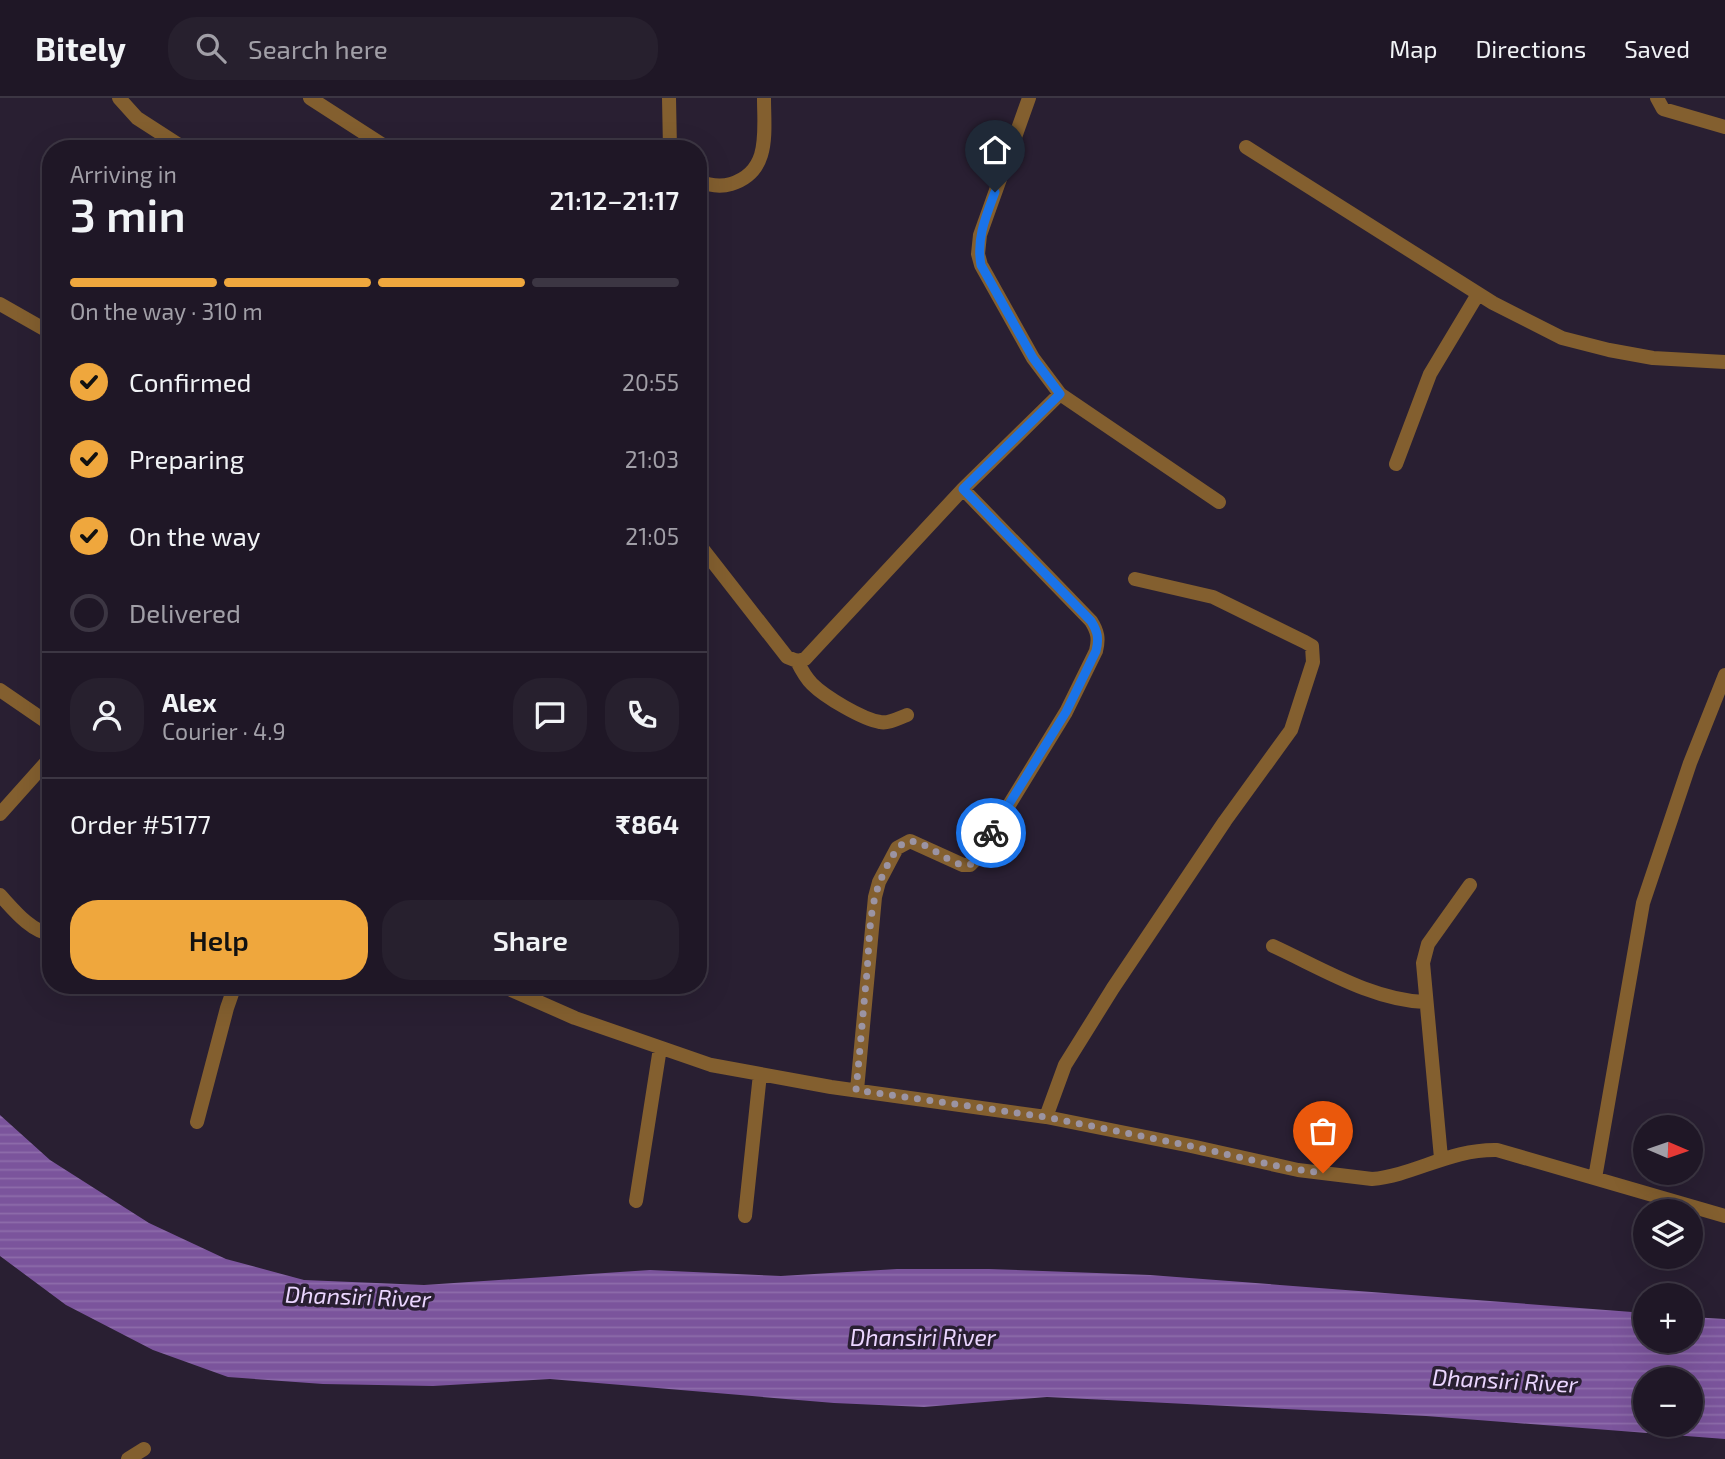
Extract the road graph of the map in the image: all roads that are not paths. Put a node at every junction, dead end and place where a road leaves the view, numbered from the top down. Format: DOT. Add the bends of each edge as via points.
graph roads {
  1 [pos="119,98"];
  2 [pos="310,98"];
  3 [pos="668,98"];
  4 [pos="764,98"];
  5 [pos="1029,98"];
  6 [pos="1657,98"];
  7 [pos="1725,127"];
  8 [pos="172,140"];
  9 [pos="375,140"];
  10 [pos="670,140"];
  11 [pos="1245,147"];
  12 [pos="707,183"];
  13 [pos="1478,294"];
  14 [pos="0,304"];
  15 [pos="42,328"];
  16 [pos="1725,362"];
  17 [pos="1060,394"];
  18 [pos="1396,464"];
  19 [pos="963,489"];
  20 [pos="1219,502"];
  21 [pos="707,555"];
  22 [pos="1135,579"];
  23 [pos="797,661"];
  24 [pos="1725,675"];
  25 [pos="0,690"];
  26 [pos="907,715"];
  27 [pos="42,719"];
  28 [pos="42,767"];
  29 [pos="0,814"];
  30 [pos="1470,885"];
  31 [pos="0,895"];
  32 [pos="42,931"];
  33 [pos="1273,946"];
  34 [pos="232,994"];
  35 [pos="520,994"];
  36 [pos="1425,1002"];
  37 [pos="660,1048"];
  38 [pos="760,1074"];
  39 [pos="856,1090"];
  40 [pos="1046,1117"];
  41 [pos="197,1122"];
  42 [pos="1441,1158"];
  43 [pos="1595,1178"];
  44 [pos="636,1201"];
  45 [pos="745,1216"];
  46 [pos="1725,1216"];
  47 [pos="145,1449"];
  48 [pos="128,1459"];
  1 -- 8 [label="street" via="137,118"];
  2 -- 9 [label="street"];
  3 -- 10 [label="street"];
  4 -- 12 [label="street" via="759,165 738,182 724,186"];
  5 -- 17 [label="street" via="986,216 978,254 1026,346"];
  6 -- 7 [label="street" via="1663,109"];
  11 -- 13 [label="street"];
  13 -- 16 [label="street" via="1562,338 1587,346 1653,358"];
  13 -- 18 [label="street" via="1430,374"];
  14 -- 15 [label="street"];
  17 -- 19 [label="street"];
  17 -- 20 [label="street"];
  19 -- 23 [label="street" via="814,652"];
  19 -- 39 [label="street" via="1091,621 1098,640 1069,705 976,859 963,865 910,841 897,848 879,881"];
  21 -- 23 [label="street" via="777,646"];
  22 -- 40 [label="street" via="1213,597 1312,646 1313,662 1291,730 1106,999 1065,1065"];
  23 -- 26 [label="street" via="817,689 852,710 879,722"];
  24 -- 43 [label="street" via="1643,903"];
  25 -- 27 [label="street"];
  28 -- 29 [label="street"];
  30 -- 36 [label="street" via="1427,944"];
  31 -- 32 [label="street"];
  33 -- 36 [label="street" via="1381,995"];
  34 -- 41 [label="street"];
  35 -- 37 [label="street"];
  36 -- 42 [label="street"];
  37 -- 38 [label="street" via="696,1061"];
  37 -- 44 [label="street"];
  38 -- 39 [label="street"];
  38 -- 45 [label="street"];
  39 -- 40 [label="street"];
  40 -- 42 [label="street" via="1298,1170 1372,1179"];
  42 -- 43 [label="street" via="1497,1150"];
  43 -- 46 [label="street"];
  47 -- 48 [label="street"];
}
